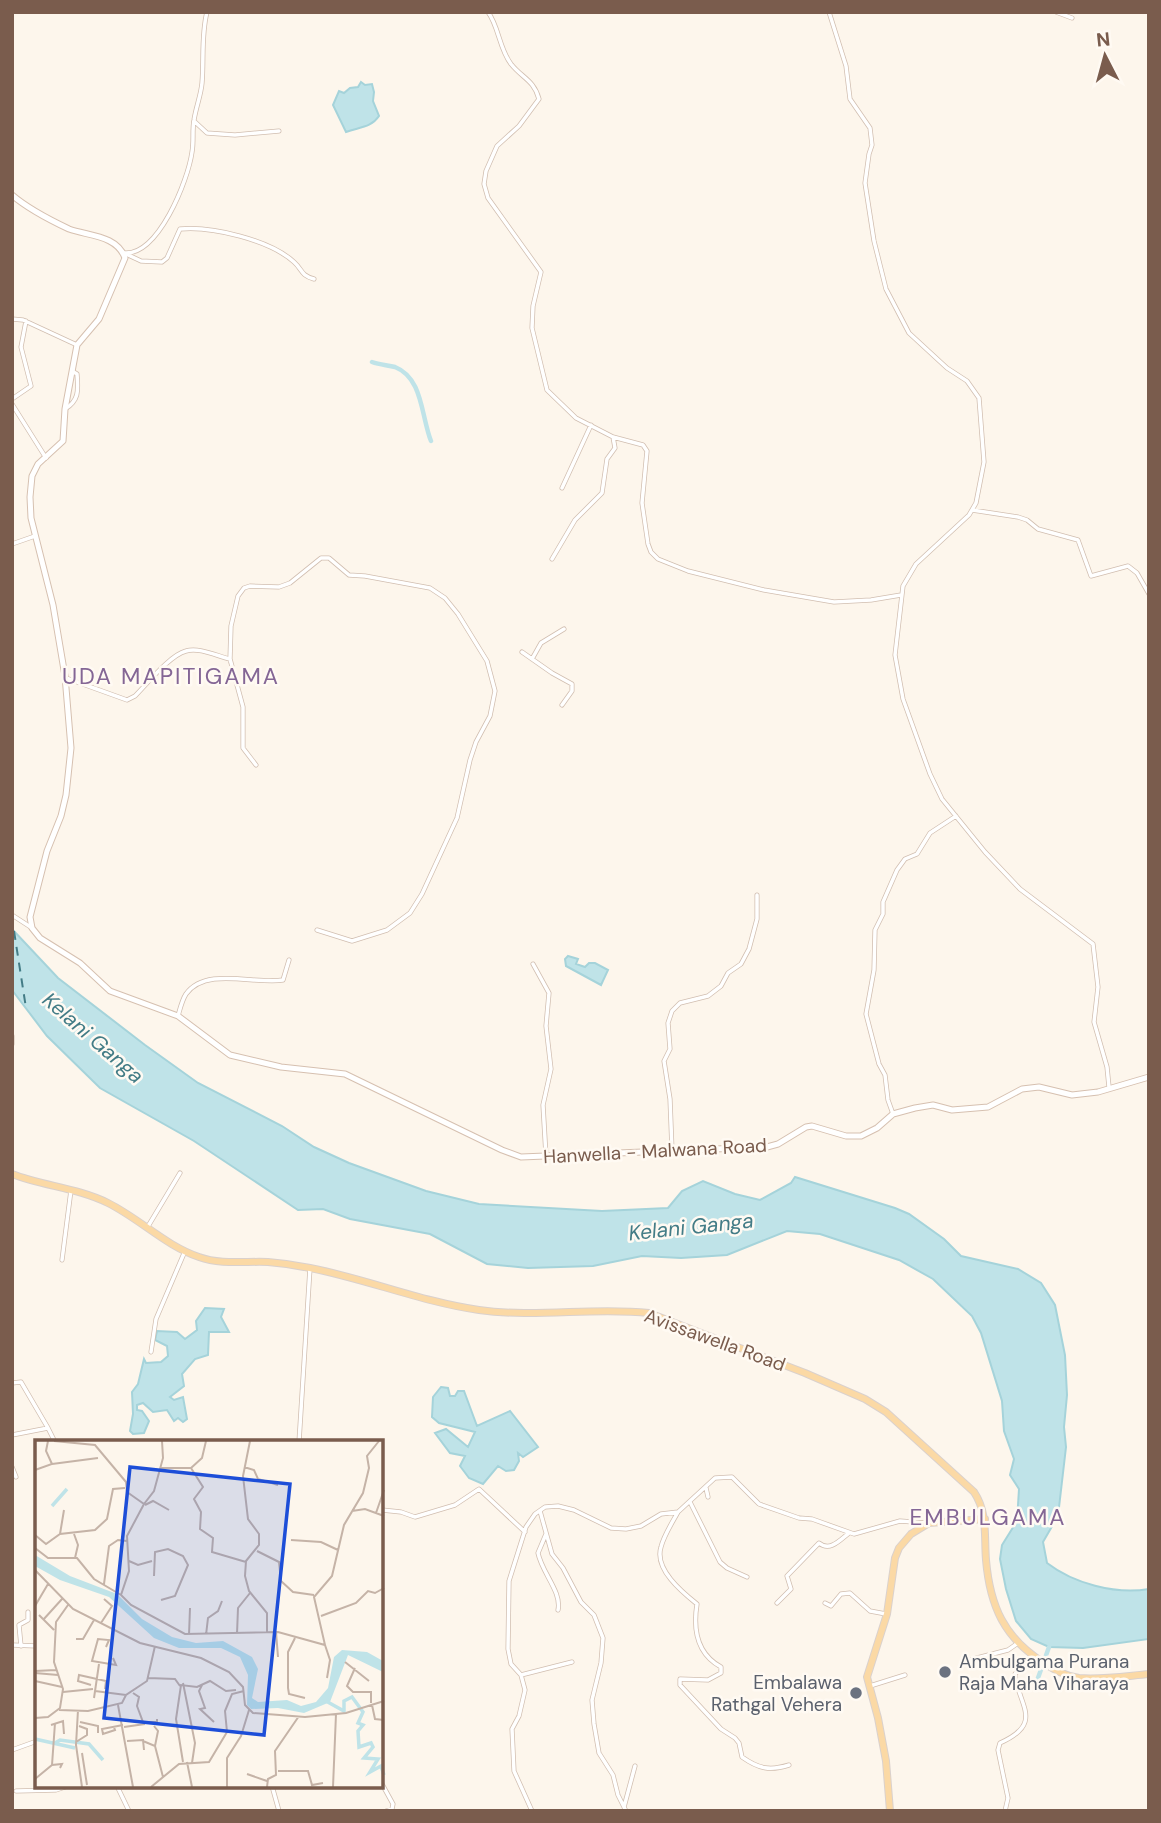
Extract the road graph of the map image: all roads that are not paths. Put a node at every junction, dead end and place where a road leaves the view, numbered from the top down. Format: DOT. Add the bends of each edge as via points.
graph roads {
  1 [pos="207,12"];
  2 [pos="488,12"];
  3 [pos="828,12"];
  4 [pos="1056,12"];
  5 [pos="1072,19"];
  6 [pos="194,121"];
  7 [pos="279,131"];
  8 [pos="12,195"];
  9 [pos="124,253"];
  10 [pos="314,279"];
  11 [pos="12,319"];
  12 [pos="26,321"];
  13 [pos="77,345"];
  14 [pos="72,371"];
  15 [pos="12,398"];
  16 [pos="12,404"];
  17 [pos="65,409"];
  18 [pos="591,425"];
  19 [pos="613,437"];
  20 [pos="46,458"];
  21 [pos="562,488"];
  22 [pos="972,510"];
  23 [pos="35,536"];
  24 [pos="12,544"];
  25 [pos="552,559"];
  26 [pos="1149,594"];
  27 [pos="901,595"];
  28 [pos="564,629"];
  29 [pos="522,652"];
  30 [pos="532,659"];
  31 [pos="230,660"];
  32 [pos="64,677"];
  33 [pos="562,705"];
  34 [pos="256,765"];
  35 [pos="956,816"];
  36 [pos="757,895"];
  37 [pos="12,915"];
  38 [pos="32,928"];
  39 [pos="317,930"];
  40 [pos="289,960"];
  41 [pos="533,964"];
  42 [pos="178,1016"];
  43 [pos="12,1036"];
  44 [pos="12,1044"];
  45 [pos="1149,1077"];
  46 [pos="1109,1087"];
  47 [pos="894,1114"];
  48 [pos="672,1150"];
  49 [pos="547,1158"];
  50 [pos="180,1173"];
  51 [pos="12,1174"];
  52 [pos="71,1190"];
  53 [pos="147,1228"];
  54 [pos="185,1251"];
  55 [pos="62,1260"];
  56 [pos="310,1268"];
  57 [pos="152,1352"];
  58 [pos="12,1383"];
  59 [pos="48,1428"];
  60 [pos="12,1435"];
  61 [pos="54,1440"];
  62 [pos="299,1440"];
  63 [pos="12,1467"];
  64 [pos="16,1477"];
  65 [pos="706,1488"];
  66 [pos="708,1497"];
  67 [pos="690,1502"];
  68 [pos="383,1510"];
  69 [pos="540,1511"];
  70 [pos="678,1512"];
  71 [pos="985,1519"];
  72 [pos="929,1523"];
  73 [pos="525,1532"];
  74 [pos="547,1532"];
  75 [pos="849,1533"];
  76 [pos="747,1577"];
  77 [pos="777,1603"];
  78 [pos="825,1603"];
  79 [pos="558,1610"];
  80 [pos="28,1612"];
  81 [pos="887,1614"];
  82 [pos="1018,1643"];
  83 [pos="12,1645"];
  84 [pos="21,1646"];
  85 [pos="35,1646"];
  86 [pos="1032,1656"];
  87 [pos="969,1660"];
  88 [pos="572,1662"];
  89 [pos="1149,1674"];
  90 [pos="521,1675"];
  91 [pos="905,1675"];
  92 [pos="868,1687"];
  93 [pos="35,1742"];
  94 [pos="12,1750"];
  95 [pos="789,1765"];
  96 [pos="635,1766"];
  97 [pos="383,1786"];
  98 [pos="62,1788"];
  99 [pos="118,1788"];
  100 [pos="273,1788"];
  101 [pos="16,1791"];
  102 [pos="625,1809"];
  103 [pos="129,1811"];
  104 [pos="279,1811"];
  105 [pos="386,1811"];
  106 [pos="532,1811"];
  107 [pos="890,1811"];
  108 [pos="1005,1811"];
  1 -- 6 [label="street" via="202,85"];
  2 -- 18 [label="street" via="511,64 536,87 539,99 497,146 484,184 488,198 541,272 533,328 547,390 576,418"];
  3 -- 22 [label="street" via="840,43 850,99 870,128 872,145 865,183 886,289 909,333 967,381 979,398 984,462"];
  4 -- 5 [label="street"];
  6 -- 7 [label="street" via="207,133"];
  6 -- 9 [label="street" via="192,154 164,226 148,246"];
  8 -- 9 [label="street" via="69,229 100,236"];
  9 -- 10 [label="street" via="141,261 162,262 180,229 217,232 258,240"];
  9 -- 13 [label="street" via="99,319"];
  11 -- 12 [label="street"];
  12 -- 13 [label="street"];
  12 -- 15 [label="street" via="21,347 31,386"];
  13 -- 14 [label="street"];
  14 -- 17 [label="street"];
  14 -- 17 [label="street" via="77,374 79,392"];
  16 -- 20 [label="street"];
  17 -- 20 [label="street" via="63,440"];
  18 -- 19 [label="street"];
  18 -- 21 [label="street"];
  19 -- 25 [label="street" via="615,448 607,459 602,493 575,520"];
  19 -- 27 [label="street" via="643,445 647,451 642,503 648,544 658,559 764,590 834,602"];
  20 -- 23 [label="street" via="32,477"];
  22 -- 26 [label="street" via="1018,517 1038,529 1078,541 1091,576 1128,566"];
  22 -- 27 [label="street" via="916,564"];
  23 -- 24 [label="street"];
  23 -- 32 [label="street" via="53,605"];
  27 -- 35 [label="street" via="895,654 903,699 930,774"];
  28 -- 30 [label="street" via="541,643"];
  29 -- 30 [label="street"];
  30 -- 33 [label="street" via="572,684"];
  31 -- 32 [label="street" via="185,651 127,700"];
  31 -- 34 [label="street" via="243,707 243,748"];
  31 -- 39 [label="street" via="230,626 244,588 279,587 321,558 329,558 349,575 429,588 445,598 493,678 490,716 476,742 457,818 410,913 387,930 352,941"];
  32 -- 38 [label="street" via="71,748 66,795 30,916"];
  35 -- 46 [label="street" via="1020,889 1093,944 1098,987 1094,1022"];
  35 -- 47 [label="street" via="930,833 917,854 905,859 897,870 875,930 866,1014"];
  36 -- 48 [label="street" via="757,919 741,964 708,996 680,1003 668,1023 670,1049 664,1061"];
  37 -- 38 [label="street"];
  38 -- 42 [label="street, Hanwella - Malwana Road" via="110,991"];
  40 -- 42 [label="street" via="283,980 226,977 194,986"];
  41 -- 49 [label="street" via="549,993 546,1026 551,1069 543,1104"];
  42 -- 49 [label="street, Hanwella - Malwana Road" via="230,1055 281,1067 345,1074 502,1150"];
  43 -- 44 [label="street"];
  45 -- 46 [label="street, Hanwella - Malwana Road"];
  46 -- 47 [label="street, Hanwella - Malwana Road" via="1072,1095 1039,1087 1022,1089 988,1107 952,1110 933,1105"];
  47 -- 48 [label="street, Hanwella - Malwana Road" via="861,1136 812,1126 767,1147"];
  48 -- 49 [label="street, Hanwella - Malwana Road"];
  50 -- 53 [label="street"];
  51 -- 52 [label="main road, Avissawella Road"];
  52 -- 53 [label="main road, Avissawella Road" via="107,1203"];
  52 -- 55 [label="street"];
  53 -- 54 [label="main road, Avissawella Road"];
  54 -- 56 [label="main road, Avissawella Road" via="210,1260"];
  54 -- 57 [label="street" via="156,1319"];
  56 -- 62 [label="street"];
  56 -- 71 [label="main road, Avissawella Road" via="480,1310 537,1314 629,1311 669,1320 805,1373 886,1412 974,1492"];
  58 -- 59 [label="street" via="21,1382"];
  59 -- 60 [label="street"];
  59 -- 61 [label="street"];
  63 -- 64 [label="street"];
  65 -- 66 [label="street"];
  65 -- 67 [label="street"];
  65 -- 75 [label="street" via="715,1478 733,1477 759,1504"];
  67 -- 70 [label="street"];
  67 -- 76 [label="street" via="720,1562"];
  68 -- 73 [label="street" via="415,1517 455,1505 479,1489"];
  69 -- 70 [label="street" via="558,1506 611,1528 626,1529 651,1522 660,1514"];
  69 -- 73 [label="street"];
  69 -- 74 [label="street"];
  70 -- 95 [label="street" via="659,1557 672,1583 697,1604 695,1631 701,1649 721,1667 721,1673 708,1680 680,1679 680,1685 735,1738 742,1757 764,1769"];
  71 -- 72 [label="main road"];
  71 -- 82 [label="main road, Avissawella Road" via="994,1605"];
  72 -- 75 [label="street" via="900,1521"];
  72 -- 81 [label="main road" via="899,1548"];
  73 -- 90 [label="street" via="507,1601 510,1664"];
  74 -- 79 [label="street" via="538,1553 558,1594"];
  74 -- 102 [label="street" via="552,1554 594,1615 603,1637 592,1700 594,1724 599,1753"];
  75 -- 77 [label="street" via="829,1547 819,1543 801,1559 787,1576 792,1589"];
  78 -- 81 [label="street" via="831,1606 841,1594 850,1593 870,1611"];
  80 -- 84 [label="street" via="28,1620 19,1625"];
  81 -- 92 [label="main road" via="868,1671"];
  82 -- 86 [label="main road, Avissawella Road"];
  82 -- 87 [label="street"];
  83 -- 84 [label="street"];
  84 -- 85 [label="street"];
  86 -- 89 [label="main road, Avissawella Road" via="1060,1673 1080,1678"];
  86 -- 108 [label="street" via="1015,1674 1026,1718 998,1750 1008,1798"];
  88 -- 90 [label="street"];
  90 -- 106 [label="street" via="525,1690 512,1729 514,1771"];
  91 -- 92 [label="street"];
  92 -- 107 [label="main road" via="886,1761"];
  93 -- 94 [label="street"];
  96 -- 102 [label="street"];
  97 -- 105 [label="street" via="393,1804"];
  98 -- 101 [label="street"];
  99 -- 103 [label="street"];
  100 -- 104 [label="street"];
}
